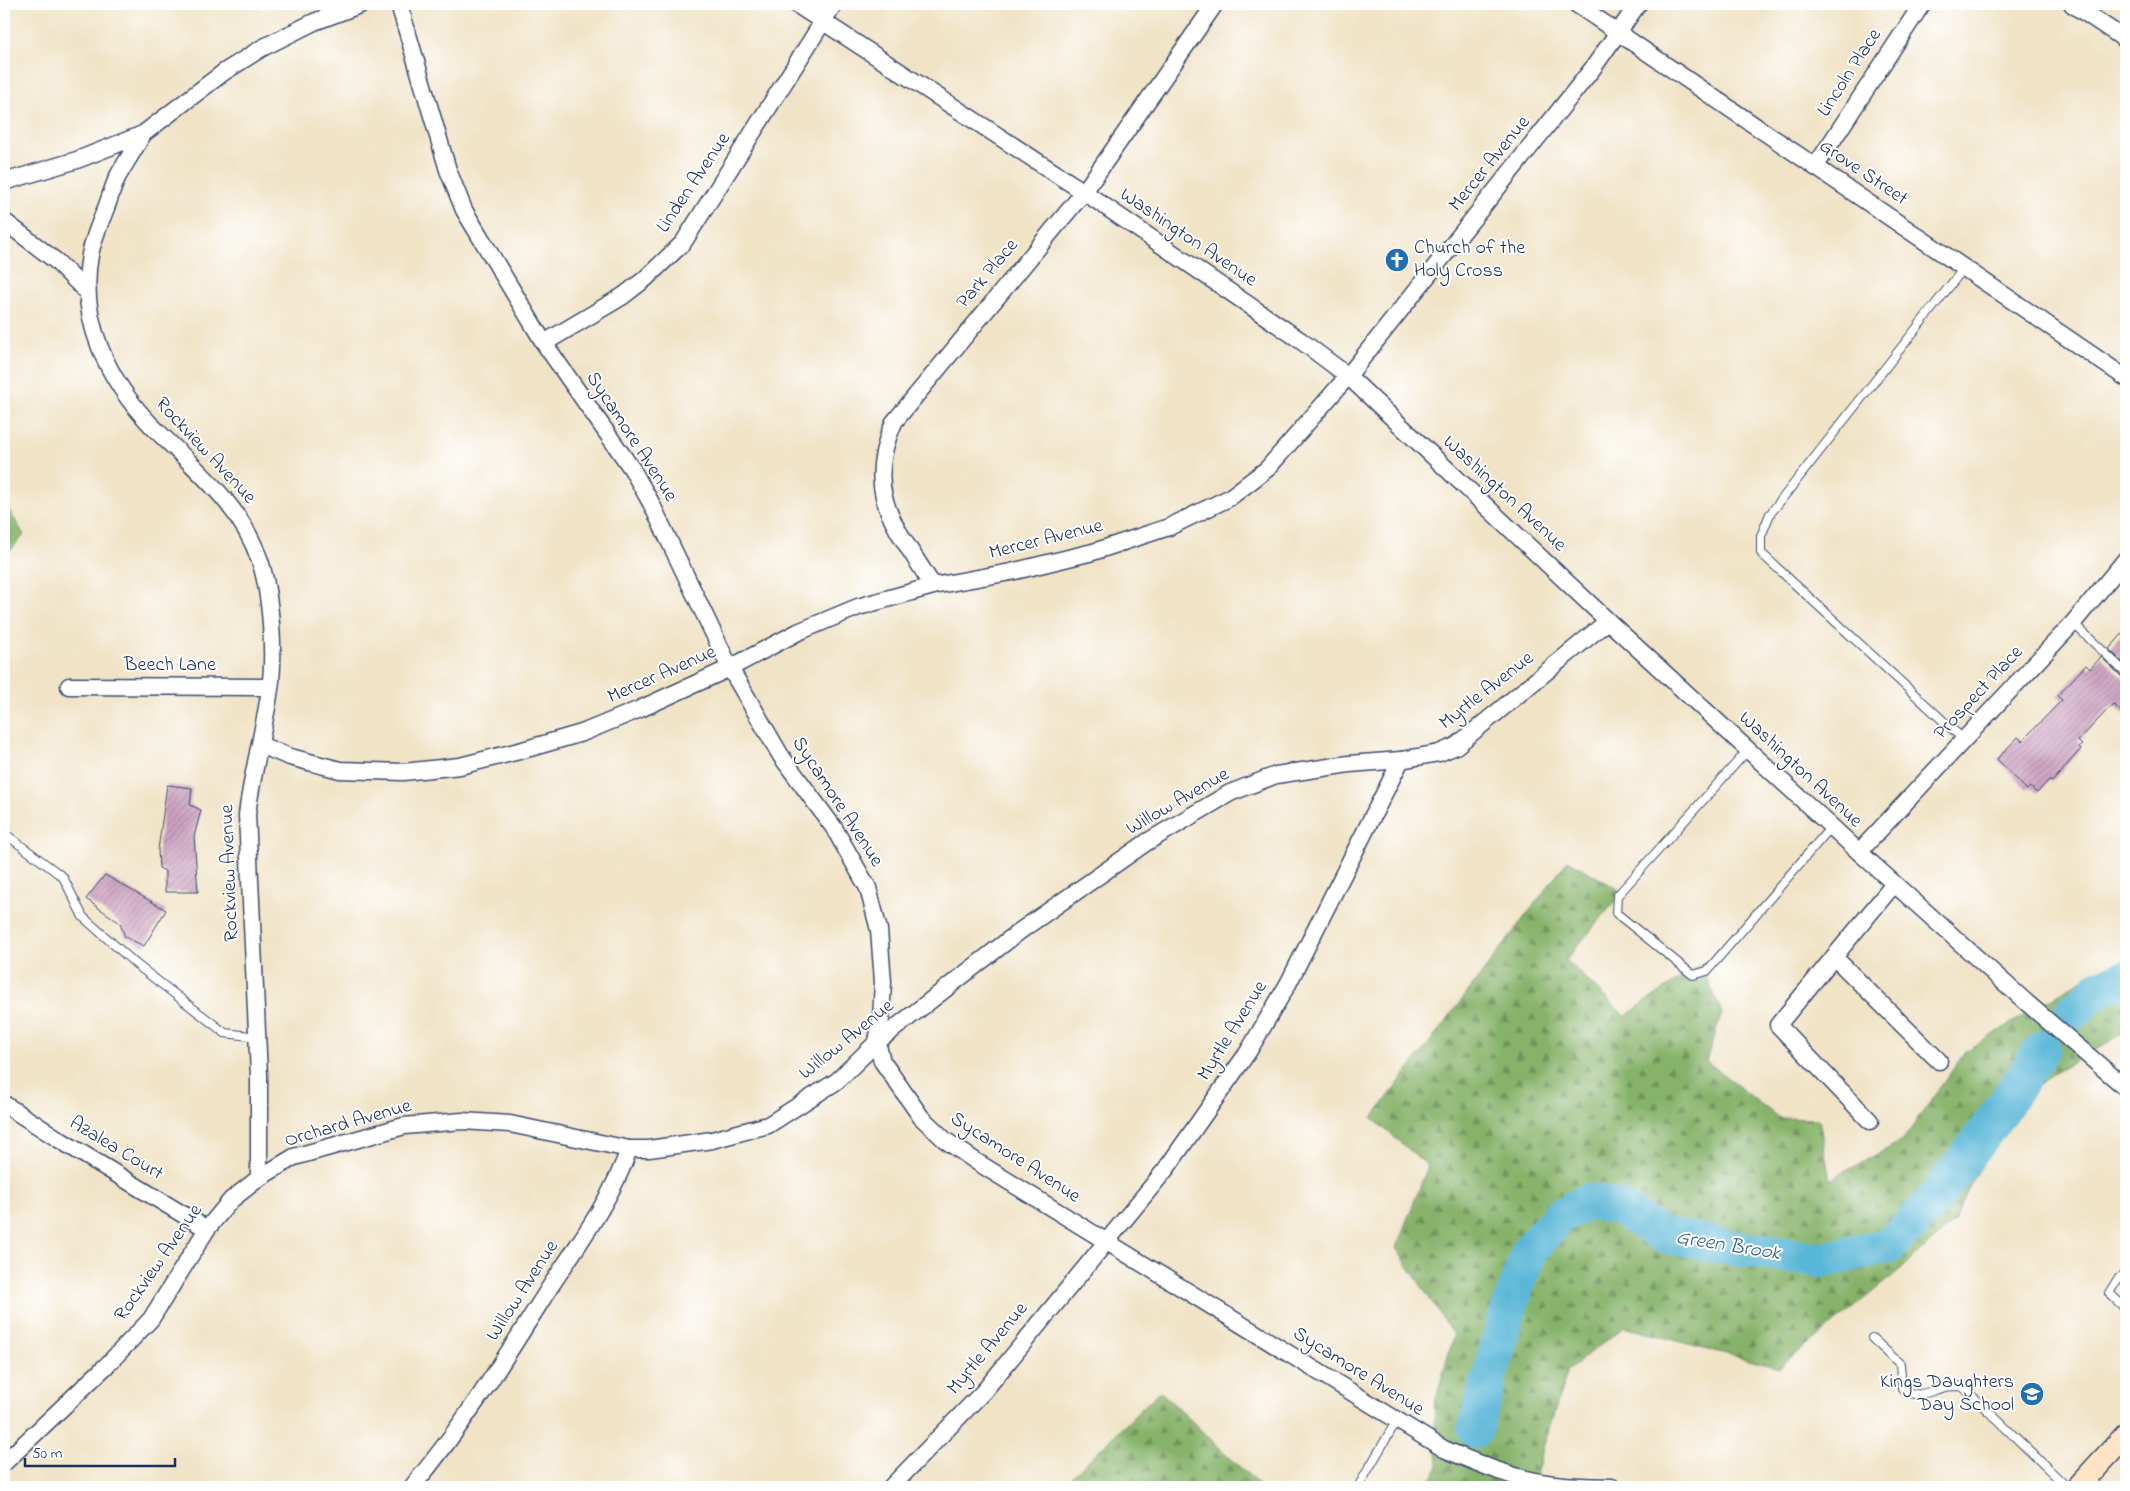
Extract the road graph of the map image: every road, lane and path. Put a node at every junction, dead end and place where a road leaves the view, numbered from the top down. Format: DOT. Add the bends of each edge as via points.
graph roads {
  1 [pos="362,4"];
  2 [pos="399,4"];
  3 [pos="796,4"];
  4 [pos="834,4"];
  5 [pos="1214,4"];
  6 [pos="1576,4"];
  7 [pos="1638,4"];
  8 [pos="1922,4"];
  9 [pos="2072,4"];
  10 [pos="822,22"];
  11 [pos="1618,32"];
  12 [pos="2126,40"];
  13 [pos="144,134"];
  14 [pos="1815,166"];
  15 [pos="4,182"];
  16 [pos="1084,192"];
  17 [pos="4,221"];
  18 [pos="1964,268"];
  19 [pos="87,292"];
  20 [pos="544,343"];
  21 [pos="1348,376"];
  22 [pos="2126,378"];
  23 [pos="2126,559"];
  24 [pos="933,586"];
  25 [pos="1608,621"];
  26 [pos="2073,623"];
  27 [pos="730,668"];
  28 [pos="2126,673"];
  29 [pos="68,686"];
  30 [pos="270,687"];
  31 [pos="1964,740"];
  32 [pos="260,745"];
  33 [pos="1748,750"];
  34 [pos="1401,760"];
  35 [pos="1831,827"];
  36 [pos="4,833"];
  37 [pos="1859,852"];
  38 [pos="1894,884"];
  39 [pos="1834,957"];
  40 [pos="258,1037"];
  41 [pos="877,1042"];
  42 [pos="1939,1061"];
  43 [pos="2126,1088"];
  44 [pos="4,1104"];
  45 [pos="1870,1121"];
  46 [pos="629,1148"];
  47 [pos="259,1178"];
  48 [pos="207,1229"];
  49 [pos="1105,1241"];
  50 [pos="2126,1272"];
  51 [pos="2126,1309"];
  52 [pos="1872,1338"];
  53 [pos="1397,1420"];
  54 [pos="2126,1435"];
  55 [pos="4,1463"];
  56 [pos="412,1487"];
  57 [pos="891,1487"];
  58 [pos="1358,1487"];
  59 [pos="1612,1487"];
  60 [pos="2067,1487"];
  61 [pos="2078,1487"];
  1 -- 13 [label="street, Rockview Avenue" via="314,22 262,48 224,72"];
  2 -- 20 [label="street, Sycamore Avenue" via="448,170 464,210"];
  3 -- 10 [label="street, Washington Avenue"];
  4 -- 10 [label="street, Linden Avenue"];
  5 -- 16 [label="street, Park Place"];
  6 -- 11 [label="street, Grove Street"];
  7 -- 11 [label="street, Mercer Avenue"];
  8 -- 14 [label="street, Lincoln Place"];
  9 -- 12 [label="street"];
  10 -- 16 [label="street, Washington Avenue"];
  10 -- 20 [label="street, Linden Avenue" via="682,243 623,296"];
  11 -- 14 [label="street, Grove Street"];
  11 -- 21 [label="street, Mercer Avenue" via="1593,68"];
  13 -- 15 [label="street, Rockview Avenue" via="77,160"];
  13 -- 19 [label="street, Rockview Avenue" via="117,178 99,225 90,255"];
  14 -- 18 [label="street, Grove Street"];
  16 -- 21 [label="street, Washington Avenue"];
  16 -- 24 [label="street, Park Place" via="894,422 886,440 881,484 889,516"];
  17 -- 19 [label="street" via="56,261"];
  18 -- 22 [label="street, Grove Street"];
  18 -- 31 [label="lane" via="1770,514 1760,536 1761,553"];
  19 -- 30 [label="street, Rockview Avenue" via="93,330 104,360 116,379 131,402 198,469 241,521 260,561 271,639"];
  20 -- 27 [label="street, Sycamore Avenue" via="632,469"];
  21 -- 24 [label="street, Mercer Avenue" via="1267,470 1229,498 1168,527 1093,552 1011,572"];
  21 -- 25 [label="street, Washington Avenue"];
  23 -- 26 [label="street, Prospect Place"];
  24 -- 27 [label="street, Mercer Avenue" via="858,607 798,632"];
  25 -- 33 [label="street, Washington Avenue"];
  25 -- 34 [label="street, Myrtle Avenue" via="1456,746 1439,753"];
  26 -- 28 [label="lane"];
  26 -- 31 [label="street, Prospect Place"];
  27 -- 32 [label="street, Mercer Avenue" via="582,733 460,766 403,772 340,770 290,757"];
  27 -- 41 [label="street, Sycamore Avenue" via="781,756 834,828 868,888 879,930 883,982"];
  29 -- 30 [label="street, Beech Lane"];
  30 -- 32 [label="street, Rockview Avenue"];
  31 -- 37 [label="street, Prospect Place"];
  32 -- 40 [label="street, Rockview Avenue" via="247,816"];
  33 -- 35 [label="street, Washington Avenue"];
  33 -- 35 [label="lane" via="1617,896 1616,913 1693,975 1707,971"];
  34 -- 41 [label="street, Willow Avenue" via="1276,775 1230,793 1147,842 1028,926"];
  34 -- 49 [label="street, Myrtle Avenue" via="1288,984 1248,1052 1166,1169"];
  35 -- 37 [label="street, Washington Avenue"];
  36 -- 40 [label="lane" via="63,877 83,917 137,965 225,1033"];
  37 -- 38 [label="street, Washington Avenue"];
  38 -- 39 [label="street"];
  38 -- 43 [label="street, Washington Avenue"];
  39 -- 42 [label="street"];
  39 -- 45 [label="street" via="1778,1025"];
  40 -- 47 [label="street, Rockview Avenue"];
  41 -- 46 [label="street, Willow Avenue" via="837,1081 768,1125 712,1140 649,1149"];
  41 -- 49 [label="street, Sycamore Avenue" via="882,1061 915,1109 945,1140"];
  44 -- 48 [label="street, Azalea Court"];
  46 -- 47 [label="street, Orchard Avenue" via="510,1124 462,1121 404,1126 294,1157"];
  46 -- 56 [label="street, Willow Avenue" via="622,1169 589,1227 509,1352 434,1462"];
  47 -- 48 [label="street, Rockview Avenue" via="231,1200"];
  48 -- 55 [label="street, Rockview Avenue" via="151,1319"];
  49 -- 53 [label="street, Sycamore Avenue"];
  49 -- 57 [label="street, Myrtle Avenue" via="984,1391"];
  50 -- 51 [label="lane" via="2108,1293"];
  52 -- 60 [label="lane" via="1900,1364 1902,1389 1912,1395 1946,1386 1962,1386"];
  53 -- 58 [label="lane"];
  53 -- 59 [label="street, Sycamore Avenue" via="1444,1450 1484,1466 1553,1484"];
  54 -- 61 [label="street"];
}
